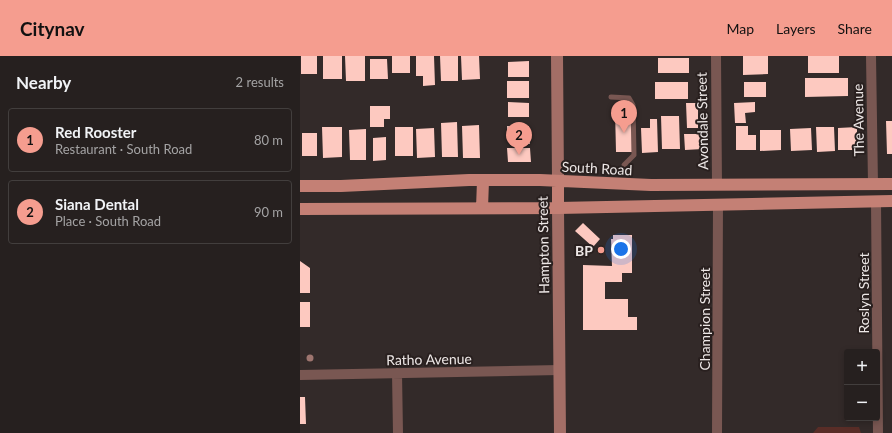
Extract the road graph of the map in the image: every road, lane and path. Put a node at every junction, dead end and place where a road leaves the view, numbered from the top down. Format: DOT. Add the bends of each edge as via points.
graph roads {
  1 [pos="557,56"];
  2 [pos="716,56"];
  3 [pos="871,56"];
  4 [pos="611,97"];
  5 [pos="624,165"];
  6 [pos="483,181"];
  7 [pos="558,181"];
  8 [pos="873,184"];
  9 [pos="892,184"];
  10 [pos="633,185"];
  11 [pos="717,185"];
  12 [pos="300,186"];
  13 [pos="892,200"];
  14 [pos="876,201"];
  15 [pos="718,204"];
  16 [pos="633,207"];
  17 [pos="482,208"];
  18 [pos="558,208"];
  19 [pos="300,209"];
  20 [pos="560,370"];
  21 [pos="397,373"];
  22 [pos="300,375"];
  23 [pos="398,433"];
  24 [pos="560,433"];
  25 [pos="717,433"];
  26 [pos="878,433"];
  1 -- 7 [label="main road, Hampton Street"];
  2 -- 11 [label="street, Avondale Street"];
  3 -- 8 [label="street, The Avenue"];
  4 -- 5 [label="lane" via="629,98 634,105 634,155"];
  6 -- 7 [label="main road, South Road"];
  6 -- 12 [label="main road, South Road"];
  6 -- 17 [label="main road"];
  7 -- 10 [label="main road, South Road"];
  7 -- 18 [label="main road, Hampton Street"];
  8 -- 9 [label="main road, South Road"];
  8 -- 11 [label="main road, South Road"];
  8 -- 14 [label="main road"];
  10 -- 11 [label="main road, South Road"];
  10 -- 16 [label="main road"];
  13 -- 14 [label="main road"];
  14 -- 15 [label="main road"];
  14 -- 26 [label="street, Roslyn Street"];
  15 -- 16 [label="main road"];
  15 -- 25 [label="street, Champion Street"];
  16 -- 18 [label="main road"];
  17 -- 18 [label="main road"];
  17 -- 19 [label="main road"];
  18 -- 20 [label="main road, Hampton Street"];
  20 -- 21 [label="street, Ratho Avenue"];
  20 -- 24 [label="main road, Hampton Street"];
  21 -- 22 [label="street, Ratho Avenue"];
  21 -- 23 [label="street"];
}
